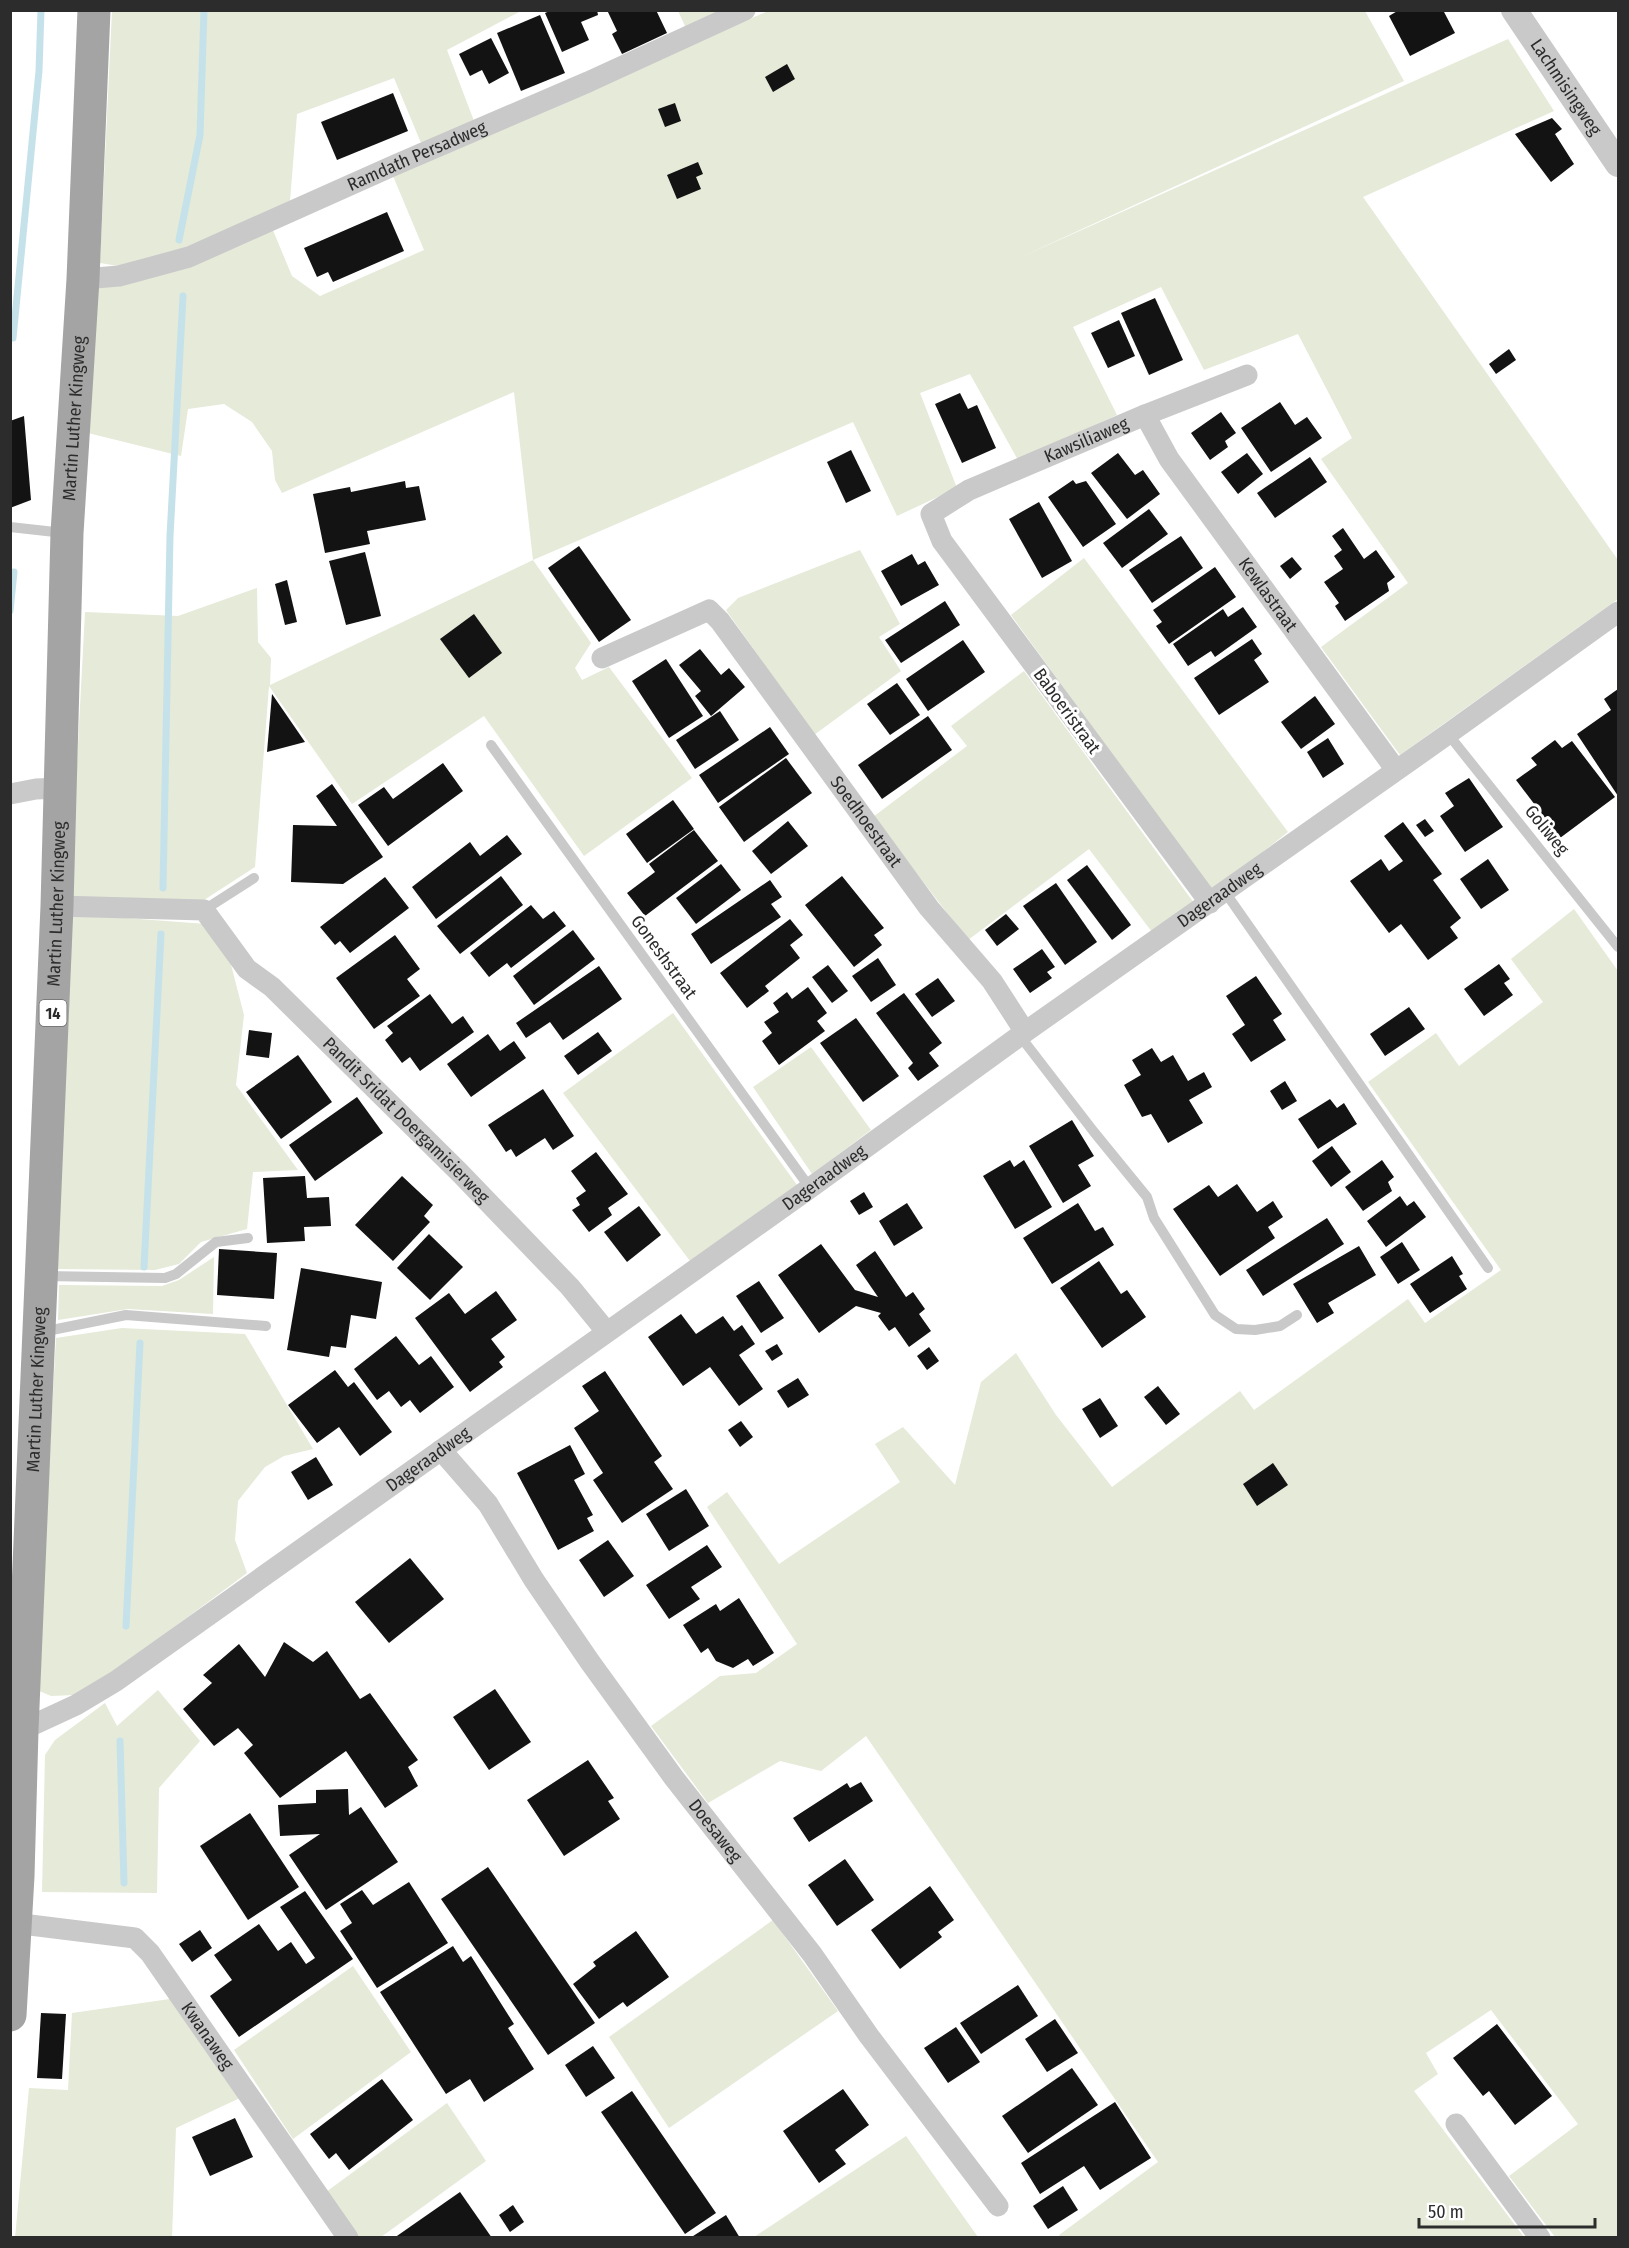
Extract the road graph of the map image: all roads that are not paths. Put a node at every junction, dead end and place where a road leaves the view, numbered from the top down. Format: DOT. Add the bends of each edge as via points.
graph roads {
  1 [pos="94,10"];
  2 [pos="746,10"];
  3 [pos="1514,10"];
  4 [pos="1618,164"];
  5 [pos="83,279"];
  6 [pos="1248,375"];
  7 [pos="1145,415"];
  8 [pos="931,514"];
  9 [pos="10,527"];
  10 [pos="67,533"];
  11 [pos="1618,612"];
  12 [pos="602,658"];
  13 [pos="1448,735"];
  14 [pos="491,745"];
  15 [pos="1396,770"];
  16 [pos="60,788"];
  17 [pos="10,794"];
  18 [pos="254,878"];
  19 [pos="1217,897"];
  20 [pos="57,906"];
  21 [pos="204,910"];
  22 [pos="1618,948"];
  23 [pos="1023,1034"];
  24 [pos="810,1188"];
  25 [pos="248,1238"];
  26 [pos="1488,1268"];
  27 [pos="41,1276"];
  28 [pos="1296,1316"];
  29 [pos="266,1326"];
  30 [pos="606,1332"];
  31 [pos="39,1333"];
  32 [pos="441,1450"];
  33 [pos="22,1730"];
  34 [pos="15,1785"];
  35 [pos="14,1923"];
  36 [pos="10,2015"];
  37 [pos="1456,2124"];
  38 [pos="998,2206"];
  39 [pos="348,2238"];
  40 [pos="1540,2238"];
  1 -- 5 [label="main road, Martin Luther Kingweg / 14"];
  2 -- 5 [label="street, Ramdath Persadweg" via="189,257 118,276"];
  3 -- 4 [label="street, Lachmisingweg"];
  5 -- 10 [label="main road, Martin Luther Kingweg / 14"];
  6 -- 7 [label="street, Kawsiliaweg"];
  7 -- 8 [label="street, Kawsiliaweg" via="969,490"];
  7 -- 15 [label="street, Kewlastraat" via="1169,459"];
  8 -- 19 [label="street, Baboeristraat" via="942,541"];
  9 -- 10 [label="lane"];
  10 -- 16 [label="main road, Martin Luther Kingweg / 14"];
  11 -- 13 [label="street, Dageraadweg"];
  12 -- 23 [label="street, Soedhoestraat" via="709,610 929,908 992,981"];
  13 -- 15 [label="street, Dageraadweg"];
  13 -- 22 [label="lane, Goliweg"];
  14 -- 24 [label="lane, Goneshstraat"];
  15 -- 19 [label="street, Dageraadweg"];
  16 -- 17 [label="street"];
  16 -- 20 [label="main road, Martin Luther Kingweg / 14"];
  18 -- 21 [label="lane"];
  19 -- 23 [label="street, Dageraadweg"];
  19 -- 26 [label="lane"];
  20 -- 21 [label="street"];
  20 -- 27 [label="main road, Martin Luther Kingweg / 14"];
  21 -- 30 [label="street, Pandit Sridat Doergamisierweg" via="248,969 272,987 460,1173 570,1287"];
  23 -- 24 [label="street, Dageraadweg"];
  23 -- 28 [label="lane" via="1147,1197 1154,1218 1215,1315 1236,1329 1255,1330 1280,1326"];
  24 -- 30 [label="street, Dageraadweg"];
  25 -- 27 [label="lane" via="216,1242 176,1274 165,1278"];
  27 -- 31 [label="main road, Martin Luther Kingweg / 14"];
  29 -- 31 [label="lane" via="126,1315"];
  30 -- 32 [label="street, Dageraadweg"];
  31 -- 33 [label="main road, Martin Luther Kingweg / 14"];
  32 -- 33 [label="street, Dageraadweg" via="116,1681"];
  32 -- 38 [label="street, Doesaweg" via="488,1504 552,1608 674,1778 812,1954 869,2037"];
  33 -- 34 [label="main road, Martin Luther Kingweg / 14"];
  34 -- 35 [label="main road, Martin Luther Kingweg / 14" via="18,1876"];
  35 -- 36 [label="main road, Martin Luther Kingweg / 14"];
  35 -- 39 [label="street, Kwanaweg" via="135,1938 150,1953"];
  37 -- 40 [label="street"];
}
